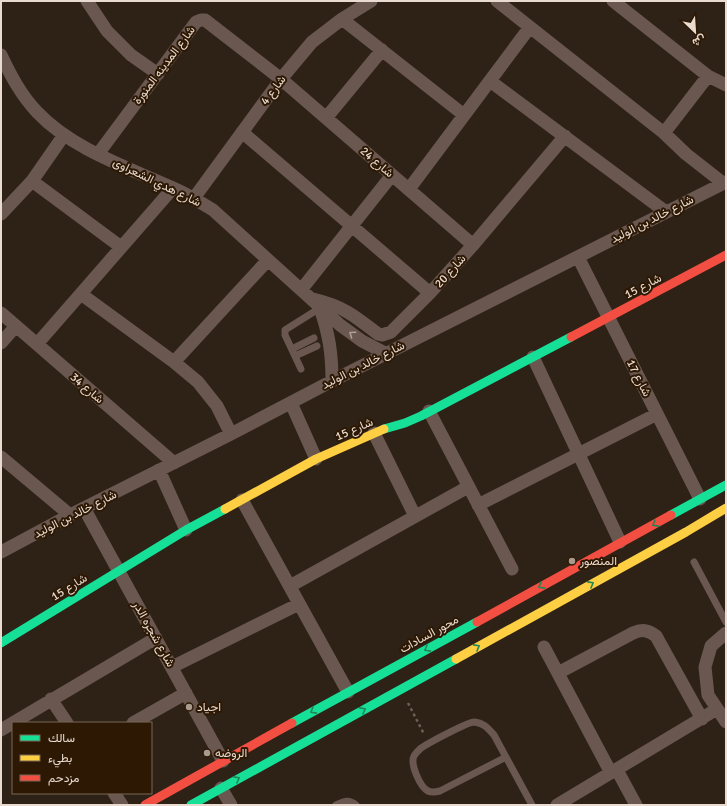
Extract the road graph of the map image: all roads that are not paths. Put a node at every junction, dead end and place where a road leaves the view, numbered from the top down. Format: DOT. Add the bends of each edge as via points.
graph roads {
  1 [pos="87,1"];
  2 [pos="371,1"];
  3 [pos="497,1"];
  4 [pos="613,1"];
  5 [pos="342,19"];
  6 [pos="530,27"];
  7 [pos="382,50"];
  8 [pos="1,56"];
  9 [pos="158,74"];
  10 [pos="708,76"];
  11 [pos="281,79"];
  12 [pos="490,81"];
  13 [pos="726,85"];
  14 [pos="464,115"];
  15 [pos="326,118"];
  16 [pos="242,132"];
  17 [pos="664,133"];
  18 [pos="64,135"];
  19 [pos="565,136"];
  20 [pos="98,154"];
  21 [pos="392,175"];
  22 [pos="32,181"];
  23 [pos="724,182"];
  24 [pos="173,188"];
  25 [pos="408,189"];
  26 [pos="194,198"];
  27 [pos="666,212"];
  28 [pos="1,214"];
  29 [pos="351,225"];
  30 [pos="473,246"];
  31 [pos="121,247"];
  32 [pos="726,255"];
  33 [pos="578,257"];
  34 [pos="268,260"];
  35 [pos="301,290"];
  36 [pos="430,293"];
  37 [pos="81,294"];
  38 [pos="311,299"];
  39 [pos="320,308"];
  40 [pos="1,313"];
  41 [pos="608,318"];
  42 [pos="16,326"];
  43 [pos="314,338"];
  44 [pos="1,343"];
  45 [pos="37,344"];
  46 [pos="317,346"];
  47 [pos="292,349"];
  48 [pos="385,354"];
  49 [pos="295,356"];
  50 [pos="533,357"];
  51 [pos="174,362"];
  52 [pos="301,369"];
  53 [pos="332,381"];
  54 [pos="290,403"];
  55 [pos="429,411"];
  56 [pos="657,414"];
  57 [pos="374,433"];
  58 [pos="232,434"];
  59 [pos="579,454"];
  60 [pos="1,457"];
  61 [pos="316,459"];
  62 [pos="174,463"];
  63 [pos="159,470"];
  64 [pos="726,485"];
  65 [pos="468,487"];
  66 [pos="700,499"];
  67 [pos="242,500"];
  68 [pos="478,505"];
  69 [pos="84,508"];
  70 [pos="726,508"];
  71 [pos="70,515"];
  72 [pos="415,516"];
  73 [pos="681,522"];
  74 [pos="186,530"];
  75 [pos="620,542"];
  76 [pos="1,552"];
  77 [pos="694,562"];
  78 [pos="512,569"];
  79 [pos="119,571"];
  80 [pos="290,586"];
  81 [pos="299,604"];
  82 [pos="726,622"];
  83 [pos="726,633"];
  84 [pos="156,638"];
  85 [pos="1,643"];
  86 [pos="544,647"];
  87 [pos="172,667"];
  88 [pos="558,673"];
  89 [pos="348,692"];
  90 [pos="186,693"];
  91 [pos="51,699"];
  92 [pos="717,709"];
  93 [pos="702,719"];
  94 [pos="14,722"];
  95 [pos="66,722"];
  96 [pos="135,722"];
  97 [pos="726,722"];
  98 [pos="12,723"];
  99 [pos="1,730"];
  100 [pos="506,757"];
  101 [pos="223,760"];
  102 [pos="614,771"];
  103 [pos="221,788"];
  104 [pos="115,794"];
  105 [pos="122,805"];
  106 [pos="145,805"];
  107 [pos="191,805"];
  108 [pos="231,805"];
  109 [pos="336,805"];
  110 [pos="356,805"];
  111 [pos="532,805"];
  112 [pos="557,805"];
  113 [pos="636,805"];
  1 -- 9 [label="street" via="107,31 131,54"];
  2 -- 5 [label="street, شارع 4"];
  3 -- 6 [label="street"];
  4 -- 10 [label="street"];
  5 -- 7 [label="street"];
  5 -- 11 [label="street, شارع 4" via="312,42"];
  6 -- 12 [label="street"];
  6 -- 17 [label="street"];
  7 -- 14 [label="street"];
  7 -- 15 [label="street"];
  8 -- 18 [label="street, شارع هدي الشعراوى" via="15,83 37,112"];
  9 -- 11 [label="street, شارع المدينه المنورة" via="196,22 205,20"];
  9 -- 20 [label="street, شارع المدينه المنورة"];
  10 -- 13 [label="street"];
  10 -- 17 [label="street"];
  11 -- 15 [label="street, شارع 24"];
  11 -- 16 [label="street, شارع 4"];
  12 -- 14 [label="street"];
  12 -- 19 [label="street"];
  14 -- 25 [label="street"];
  15 -- 21 [label="street, شارع 24"];
  16 -- 26 [label="street, شارع 4"];
  16 -- 29 [label="street"];
  17 -- 23 [label="street" via="686,154"];
  18 -- 20 [label="street, شارع هدي الشعراوى"];
  18 -- 22 [label="street"];
  19 -- 27 [label="street"];
  19 -- 30 [label="street, شارع 20"];
  20 -- 24 [label="street, شارع هدي الشعراوى"];
  21 -- 25 [label="street, شارع 24"];
  21 -- 29 [label="street"];
  22 -- 28 [label="street"];
  22 -- 31 [label="street"];
  23 -- 27 [label="street, شارع خالد بن الوليد"];
  24 -- 26 [label="street, شارع هدي الشعراوى"];
  24 -- 31 [label="street"];
  25 -- 30 [label="street, شارع 24"];
  26 -- 34 [label="street, شارع هدي الشعراوى" via="213,210"];
  27 -- 33 [label="street, شارع خالد بن الوليد"];
  29 -- 35 [label="street"];
  29 -- 36 [label="street"];
  30 -- 36 [label="street, شارع 20"];
  31 -- 37 [label="street"];
  32 -- 41 [label="street, شارع 15"];
  33 -- 41 [label="street, شارع 17"];
  33 -- 48 [label="street, شارع خالد بن الوليد"];
  34 -- 35 [label="street, شارع هدي الشعراوى"];
  34 -- 51 [label="street"];
  35 -- 38 [label="street, شارع هدي الشعراوى"];
  36 -- 38 [label="street, شارع 20" via="391,332 382,335 351,313"];
  37 -- 45 [label="street"];
  37 -- 51 [label="street"];
  38 -- 39 [label="street, شارع هدي الشعراوى"];
  39 -- 47 [label="lane" via="286,328 285,335"];
  48 -- 39 [label="street, شارع هدي الشعراوى, one-way" via="362,341"];
  39 -- 53 [label="street, شارع هدي الشعراوى" via="332,356"];
  40 -- 42 [label="street, شارع 34"];
  41 -- 50 [label="street, شارع 15"];
  41 -- 56 [label="street, شارع 17"];
  42 -- 44 [label="street"];
  42 -- 45 [label="street, شارع 34"];
  43 -- 47 [label="lane"];
  45 -- 62 [label="street, شارع 34"];
  46 -- 49 [label="lane"];
  47 -- 49 [label="lane"];
  48 -- 53 [label="street, شارع خالد بن الوليد"];
  49 -- 52 [label="lane"];
  50 -- 55 [label="street, شارع 15"];
  50 -- 59 [label="street"];
  51 -- 58 [label="street" via="198,382 217,406"];
  53 -- 54 [label="street, شارع خالد بن الوليد"];
  54 -- 58 [label="street, شارع خالد بن الوليد"];
  54 -- 61 [label="street"];
  55 -- 57 [label="street, شارع 15" via="406,423"];
  55 -- 65 [label="street"];
  56 -- 59 [label="street"];
  56 -- 66 [label="street, شارع 17"];
  57 -- 61 [label="street, شارع 15"];
  57 -- 72 [label="street"];
  58 -- 62 [label="street, شارع خالد بن الوليد"];
  59 -- 68 [label="street"];
  59 -- 75 [label="street"];
  60 -- 71 [label="street"];
  61 -- 67 [label="street, شارع 15"];
  62 -- 63 [label="street, شارع خالد بن الوليد"];
  63 -- 69 [label="street, شارع خالد بن الوليد"];
  63 -- 74 [label="street"];
  64 -- 66 [label="street, محور السادات"];
  65 -- 68 [label="street"];
  65 -- 72 [label="street"];
  66 -- 73 [label="street, محور السادات"];
  67 -- 74 [label="street, شارع 15"];
  67 -- 80 [label="street"];
  68 -- 78 [label="street"];
  69 -- 71 [label="street, شارع خالد بن الوليد"];
  69 -- 79 [label="street, شارع شجره الدر"];
  70 -- 73 [label="street, محور السادات"];
  71 -- 76 [label="street, شارع خالد بن الوليد"];
  72 -- 80 [label="street"];
  73 -- 75 [label="street, محور السادات, one-way"];
  103 -- 73 [label="street, محور السادات, one-way" via="401,689"];
  74 -- 79 [label="street, شارع 15"];
  75 -- 89 [label="street, محور السادات, one-way"];
  77 -- 82 [label="lane"];
  79 -- 84 [label="street, شارع شجره الدر"];
  79 -- 85 [label="street, شارع 15"];
  80 -- 81 [label="street"];
  81 -- 87 [label="street"];
  81 -- 89 [label="street"];
  83 -- 92 [label="street" via="711,646 705,666 708,695"];
  84 -- 87 [label="street, شارع شجره الدر"];
  84 -- 91 [label="street"];
  86 -- 88 [label="street"];
  87 -- 90 [label="street, شارع شجره الدر"];
  88 -- 93 [label="street" via="633,633 649,631 656,636"];
  88 -- 102 [label="street"];
  89 -- 101 [label="street, محور السادات, one-way"];
  90 -- 96 [label="street"];
  90 -- 101 [label="street, شارع شجره الدر"];
  91 -- 94 [label="street"];
  91 -- 95 [label="street"];
  92 -- 93 [label="street"];
  92 -- 97 [label="street"];
  93 -- 102 [label="street"];
  98 -- 99 [label="street"];
  100 -- 100 [label="lane" via="486,725 473,722 419,750 412,763 422,786 427,791 434,792"];
  100 -- 111 [label="lane"];
  101 -- 106 [label="street, محور السادات"];
  102 -- 112 [label="street"];
  102 -- 113 [label="street"];
  103 -- 107 [label="street, محور السادات"];
  103 -- 108 [label="street"];
  104 -- 105 [label="street"];
  109 -- 110 [label="lane" via="351,801"];
}
